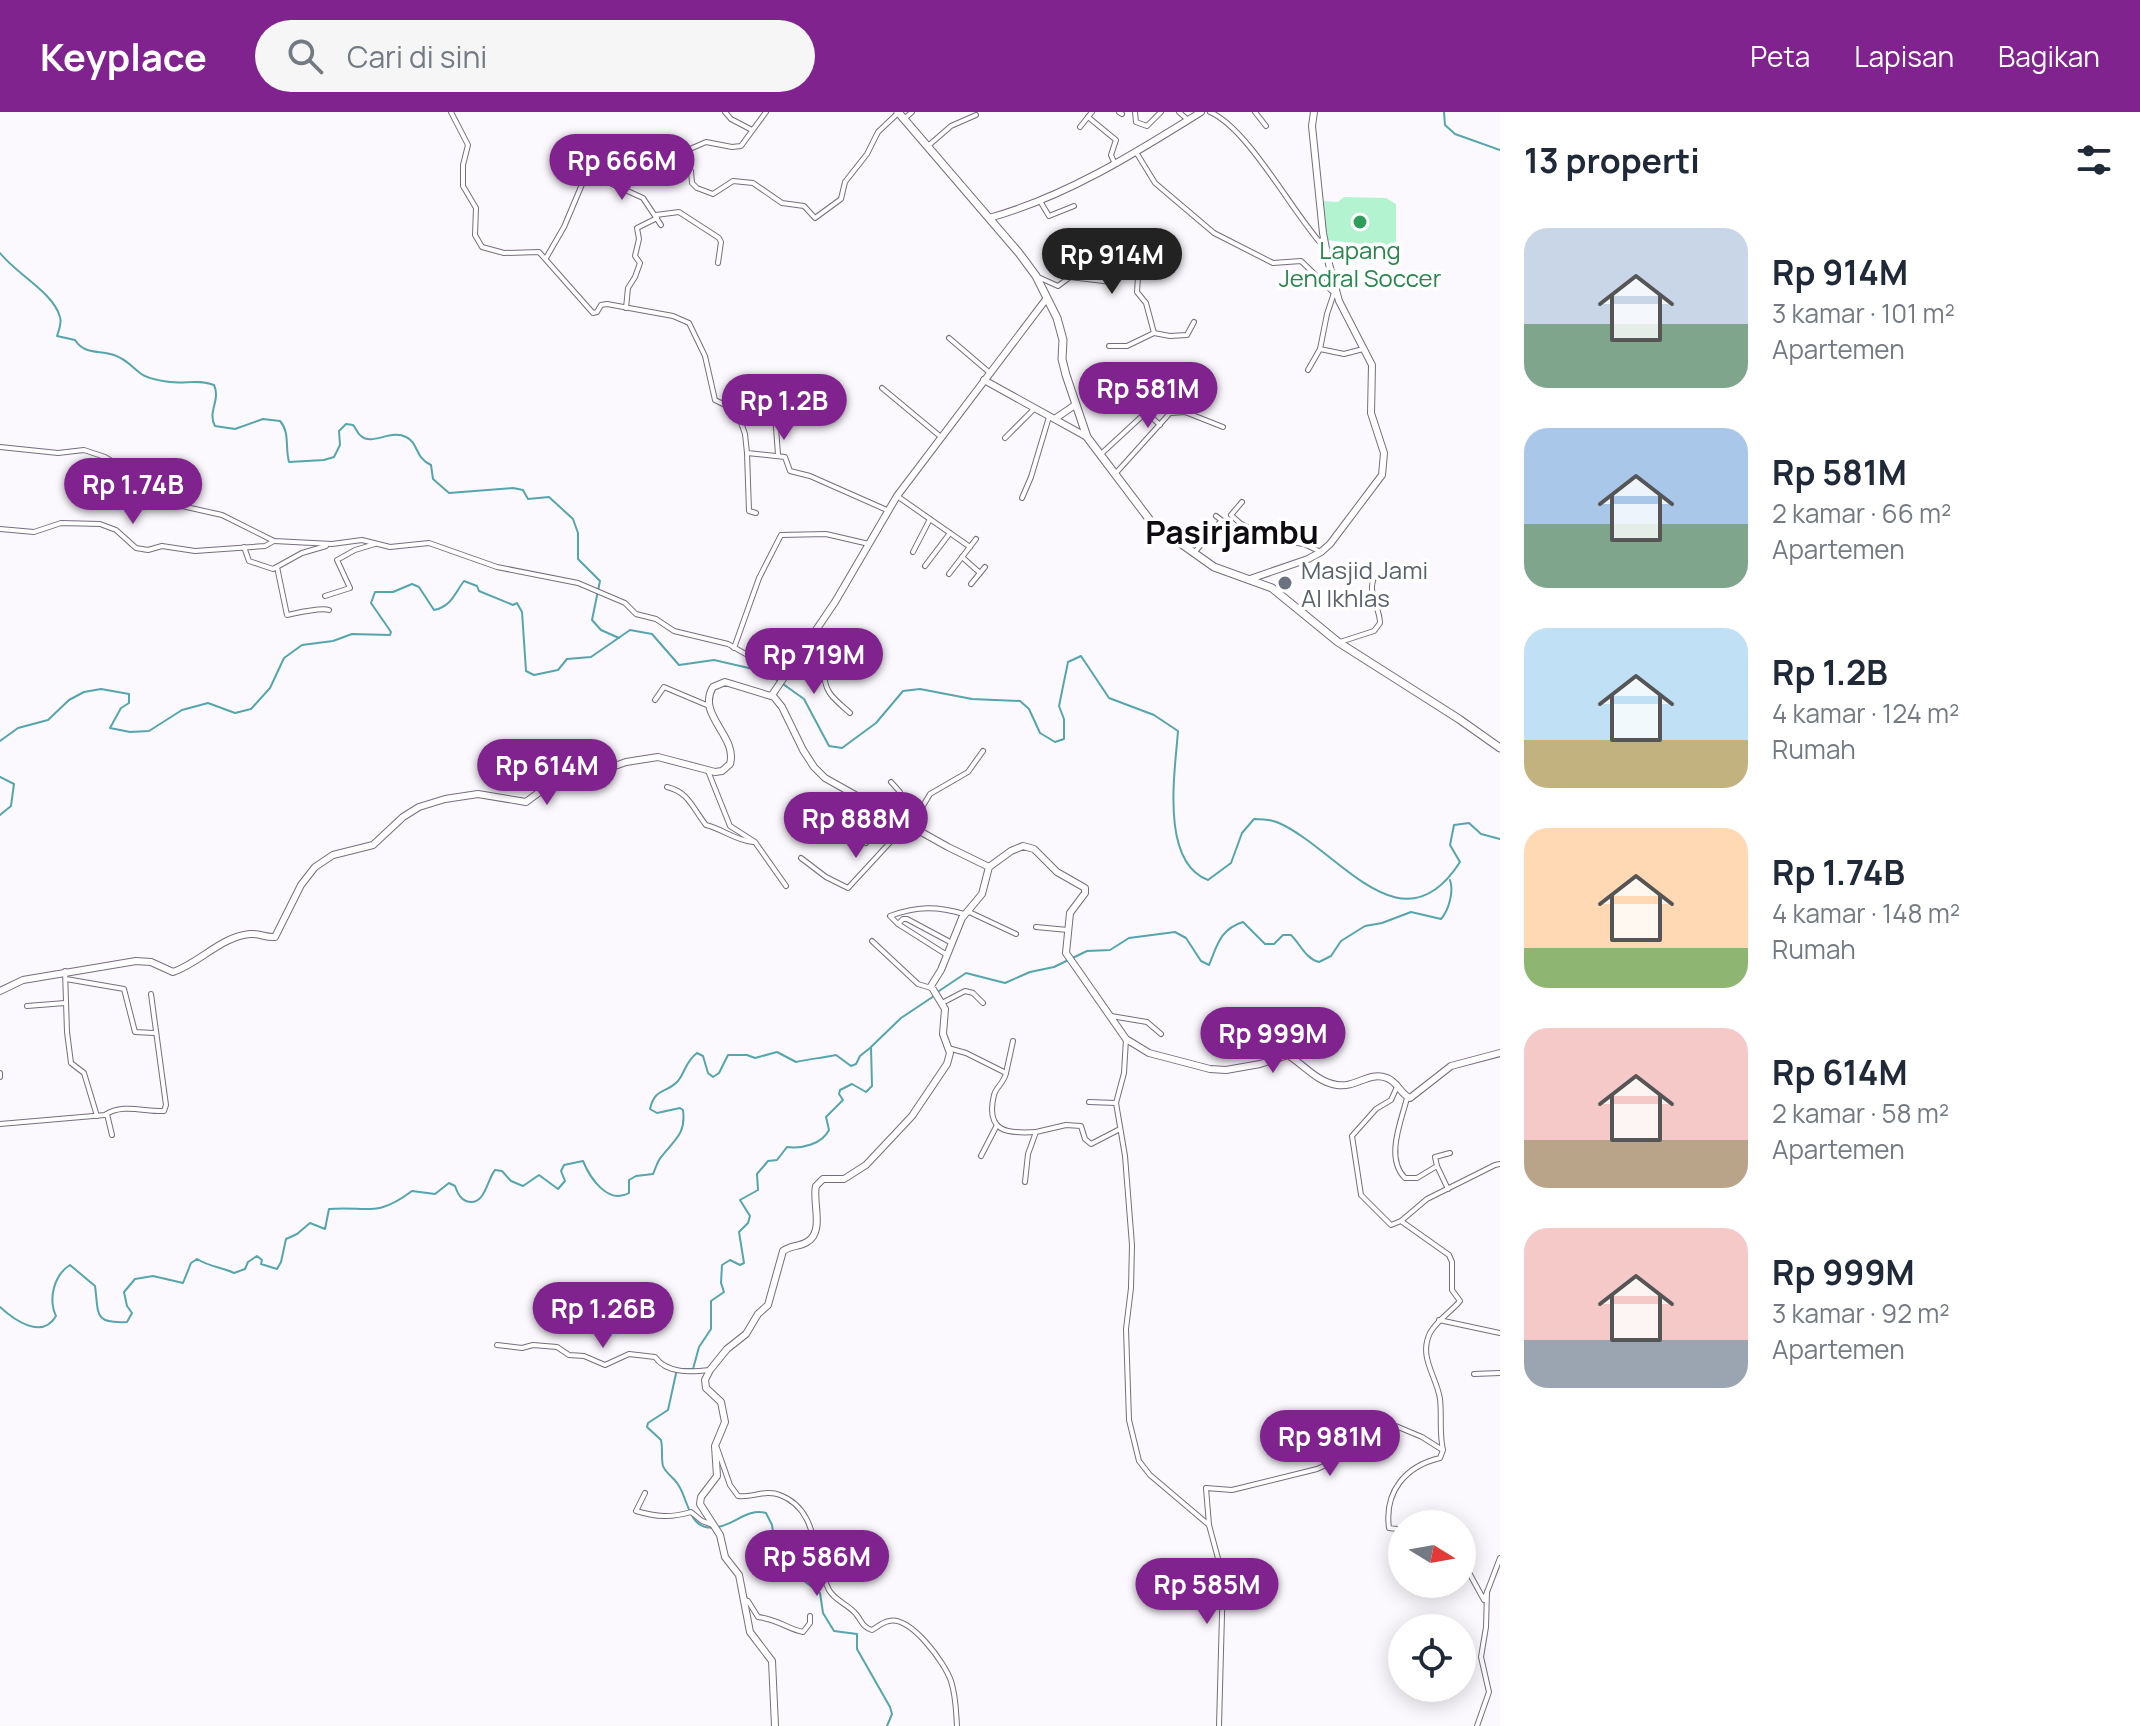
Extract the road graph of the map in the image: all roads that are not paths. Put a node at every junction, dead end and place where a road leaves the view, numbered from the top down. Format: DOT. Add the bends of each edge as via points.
graph roads {
  1 [pos="451,112"];
  2 [pos="725,112"];
  3 [pos="766,112"];
  4 [pos="912,112"];
  5 [pos="1092,112"];
  6 [pos="1135,112"];
  7 [pos="1161,112"];
  8 [pos="1179,112"];
  9 [pos="1201,112"];
  10 [pos="1210,112"];
  11 [pos="1255,112"];
  12 [pos="1314,112"];
  13 [pos="900,114"];
  14 [pos="976,115"];
  15 [pos="1088,117"];
  16 [pos="1188,120"];
  17 [pos="1266,126"];
  18 [pos="1080,127"];
  19 [pos="752,130"];
  20 [pos="928,146"];
  21 [pos="1136,152"];
  22 [pos="674,156"];
  23 [pos="1115,164"];
  24 [pos="601,171"];
  25 [pos="1040,201"];
  26 [pos="1074,206"];
  27 [pos="657,217"];
  28 [pos="989,218"];
  29 [pos="661,225"];
  30 [pos="1326,248"];
  31 [pos="545,258"];
  32 [pos="718,263"];
  33 [pos="1036,276"];
  34 [pos="1335,292"];
  35 [pos="1047,298"];
  36 [pos="626,308"];
  37 [pos="1194,322"];
  38 [pos="1154,333"];
  39 [pos="949,338"];
  40 [pos="1109,346"];
  41 [pos="1320,349"];
  42 [pos="1363,349"];
  43 [pos="1308,370"];
  44 [pos="990,373"];
  45 [pos="984,380"];
  46 [pos="882,388"];
  47 [pos="826,392"];
  48 [pos="1147,392"];
  49 [pos="1075,405"];
  50 [pos="1036,407"];
  51 [pos="1147,413"];
  52 [pos="1053,416"];
  53 [pos="1160,425"];
  54 [pos="1223,427"];
  55 [pos="941,437"];
  56 [pos="1087,437"];
  57 [pos="1005,438"];
  58 [pos="0,447"];
  59 [pos="747,453"];
  60 [pos="778,456"];
  61 [pos="1099,456"];
  62 [pos="1114,475"];
  63 [pos="897,496"];
  64 [pos="1022,498"];
  65 [pos="1242,502"];
  66 [pos="887,510"];
  67 [pos="756,513"];
  68 [pos="1216,516"];
  69 [pos="930,519"];
  70 [pos="1221,521"];
  71 [pos="1241,524"];
  72 [pos="0,529"];
  73 [pos="950,533"];
  74 [pos="976,539"];
  75 [pos="274,541"];
  76 [pos="332,544"];
  77 [pos="378,544"];
  78 [pos="869,544"];
  79 [pos="244,546"];
  80 [pos="970,547"];
  81 [pos="913,552"];
  82 [pos="1321,552"];
  83 [pos="1193,554"];
  84 [pos="962,557"];
  85 [pos="925,566"];
  86 [pos="277,567"];
  87 [pos="985,567"];
  88 [pos="980,573"];
  89 [pos="949,574"];
  90 [pos="1375,576"];
  91 [pos="1250,579"];
  92 [pos="971,584"];
  93 [pos="325,596"];
  94 [pos="329,610"];
  95 [pos="736,642"];
  96 [pos="1338,642"];
  97 [pos="801,655"];
  98 [pos="785,677"];
  99 [pos="772,695"];
  100 [pos="655,700"];
  101 [pos="709,706"];
  102 [pos="850,713"];
  103 [pos="1500,748"];
  104 [pos="983,751"];
  105 [pos="708,771"];
  106 [pos="891,782"];
  107 [pos="667,787"];
  108 [pos="890,815"];
  109 [pos="909,825"];
  110 [pos="755,842"];
  111 [pos="866,843"];
  112 [pos="801,858"];
  113 [pos="989,867"];
  114 [pos="786,886"];
  115 [pos="966,912"];
  116 [pos="898,924"];
  117 [pos="1036,927"];
  118 [pos="1068,930"];
  119 [pos="1016,934"];
  120 [pos="872,941"];
  121 [pos="952,943"];
  122 [pos="947,955"];
  123 [pos="65,975"];
  124 [pos="932,990"];
  125 [pos="0,991"];
  126 [pos="151,994"];
  127 [pos="941,1002"];
  128 [pos="65,1003"];
  129 [pos="983,1003"];
  130 [pos="27,1006"];
  131 [pos="1111,1016"];
  132 [pos="154,1033"];
  133 [pos="1161,1034"];
  134 [pos="1126,1039"];
  135 [pos="1013,1041"];
  136 [pos="948,1048"];
  137 [pos="1500,1053"];
  138 [pos="1006,1073"];
  139 [pos="1398,1085"];
  140 [pos="1407,1098"];
  141 [pos="1089,1102"];
  142 [pos="1116,1103"];
  143 [pos="107,1114"];
  144 [pos="97,1116"];
  145 [pos="0,1124"];
  146 [pos="997,1125"];
  147 [pos="1120,1129"];
  148 [pos="1036,1132"];
  149 [pos="112,1135"];
  150 [pos="1450,1153"];
  151 [pos="981,1156"];
  152 [pos="1500,1164"];
  153 [pos="1437,1166"];
  154 [pos="1025,1182"];
  155 [pos="1448,1189"];
  156 [pos="1401,1221"];
  157 [pos="1439,1320"];
  158 [pos="1500,1333"];
  159 [pos="497,1345"];
  160 [pos="710,1370"];
  161 [pos="1500,1373"];
  162 [pos="1474,1374"];
  163 [pos="715,1446"];
  164 [pos="1443,1450"];
  165 [pos="645,1493"];
  166 [pos="1390,1510"];
  167 [pos="1209,1525"];
  168 [pos="716,1526"];
  169 [pos="1500,1558"];
  170 [pos="1476,1587"];
  171 [pos="1487,1592"];
  172 [pos="744,1600"];
  173 [pos="810,1616"];
  174 [pos="775,1726"];
  175 [pos="957,1726"];
  176 [pos="1219,1726"];
  177 [pos="1477,1726"];
  1 -- 31 [label="street" via="468,145 462,178 476,208 477,242 504,253 534,250"];
  2 -- 19 [label="street"];
  3 -- 19 [label="street"];
  4 -- 13 [label="street"];
  5 -- 15 [label="street"];
  6 -- 7 [label="street" via="1136,122 1147,126"];
  8 -- 16 [label="street"];
  9 -- 16 [label="main road"];
  10 -- 30 [label="street" via="1258,158"];
  11 -- 17 [label="street"];
  12 -- 30 [label="main road"];
  13 -- 20 [label="highway"];
  13 -- 22 [label="street" via="878,132 845,182 841,199 815,218 804,206 782,203 753,183 733,181 713,194 697,188 692,173"];
  14 -- 20 [label="street" via="951,126"];
  15 -- 18 [label="street"];
  15 -- 23 [label="street" via="1116,140 1111,155"];
  16 -- 21 [label="main road"];
  19 -- 22 [label="street" via="737,147 706,142"];
  20 -- 28 [label="highway"];
  21 -- 23 [label="main road"];
  21 -- 34 [label="street" via="1155,183 1209,229 1273,263 1301,261"];
  22 -- 24 [label="street" via="635,154"];
  23 -- 25 [label="main road"];
  24 -- 27 [label="street" via="612,184 643,198"];
  24 -- 31 [label="street" via="583,182"];
  25 -- 26 [label="street" via="1049,216"];
  25 -- 28 [label="main road"];
  27 -- 29 [label="street"];
  27 -- 32 [label="street" via="679,212 719,238"];
  27 -- 36 [label="street" via="637,228 635,256 640,263 628,288"];
  28 -- 33 [label="highway"];
  30 -- 34 [label="main road"];
  31 -- 36 [label="street" via="593,313 603,304"];
  33 -- 35 [label="highway"];
  33 -- 38 [label="street" via="1058,286 1070,277 1117,281 1134,270"];
  34 -- 41 [label="street"];
  34 -- 42 [label="main road"];
  35 -- 44 [label="main road"];
  35 -- 49 [label="highway" via="1060,329"];
  36 -- 59 [label="street" via="689,323 705,356 715,400 735,410"];
  37 -- 38 [label="street" via="1187,335"];
  38 -- 40 [label="street" via="1127,346"];
  39 -- 44 [label="street"];
  41 -- 42 [label="street" via="1344,354"];
  41 -- 43 [label="street"];
  42 -- 82 [label="main road" via="1372,365 1371,413 1384,471"];
  44 -- 45 [label="main road"];
  45 -- 50 [label="main road"];
  45 -- 55 [label="main road"];
  46 -- 55 [label="street"];
  47 -- 60 [label="street" via="793,415 775,413"];
  48 -- 51 [label="street" via="1154,405"];
  49 -- 52 [label="main road"];
  49 -- 56 [label="highway"];
  50 -- 52 [label="main road"];
  50 -- 57 [label="street"];
  51 -- 53 [label="street"];
  51 -- 61 [label="street"];
  52 -- 56 [label="main road"];
  52 -- 64 [label="street"];
  53 -- 54 [label="street" via="1170,413 1181,412"];
  53 -- 62 [label="street"];
  55 -- 63 [label="main road"];
  56 -- 61 [label="highway"];
  58 -- 75 [label="street" via="84,450 105,457 164,502 222,515"];
  59 -- 60 [label="street"];
  59 -- 67 [label="street" via="749,511"];
  60 -- 66 [label="street" via="787,457 790,471"];
  61 -- 62 [label="highway"];
  62 -- 83 [label="highway" via="1152,523"];
  63 -- 66 [label="main road"];
  63 -- 69 [label="street"];
  65 -- 71 [label="street" via="1231,515"];
  66 -- 78 [label="main road"];
  68 -- 70 [label="street"];
  69 -- 73 [label="street"];
  69 -- 81 [label="street"];
  70 -- 71 [label="street" via="1234,529"];
  70 -- 83 [label="street"];
  71 -- 82 [label="street" via="1270,539"];
  72 -- 79 [label="street" via="34,532 61,523 100,524 144,549"];
  73 -- 80 [label="street"];
  73 -- 85 [label="street"];
  74 -- 80 [label="street"];
  75 -- 76 [label="street"];
  75 -- 79 [label="street"];
  76 -- 77 [label="street"];
  76 -- 86 [label="street"];
  77 -- 93 [label="street" via="337,560 350,588"];
  77 -- 95 [label="street" via="429,543 497,567 578,583 672,630"];
  78 -- 95 [label="street" via="826,534 781,535"];
  78 -- 97 [label="main road"];
  79 -- 86 [label="street" via="249,561"];
  80 -- 84 [label="street"];
  82 -- 91 [label="main road"];
  83 -- 91 [label="highway"];
  84 -- 88 [label="street"];
  84 -- 89 [label="street"];
  86 -- 94 [label="street" via="287,615"];
  87 -- 88 [label="street"];
  88 -- 92 [label="street"];
  90 -- 96 [label="street" via="1373,597 1381,618 1377,629"];
  91 -- 96 [label="highway" via="1272,588"];
  95 -- 98 [label="street"];
  96 -- 103 [label="highway"];
  97 -- 98 [label="main road"];
  97 -- 102 [label="street" via="825,671 829,694"];
  98 -- 99 [label="main road"];
  99 -- 101 [label="main road" via="725,682 709,693"];
  99 -- 108 [label="main road" via="814,767"];
  100 -- 101 [label="street" via="664,687"];
  101 -- 105 [label="main road" via="732,754 727,768"];
  104 -- 109 [label="street" via="968,772 930,794"];
  105 -- 110 [label="street" via="730,826"];
  105 -- 123 [label="main road" via="658,757 557,779 526,802 478,794 431,802 403,817 373,845 321,862 301,885 275,937 249,934 233,939 173,972 140,961"];
  106 -- 108 [label="street" via="900,792"];
  107 -- 110 [label="street" via="688,797 706,825"];
  108 -- 109 [label="main road"];
  108 -- 111 [label="street"];
  109 -- 112 [label="street" via="848,888"];
  109 -- 113 [label="main road"];
  110 -- 114 [label="street"];
  113 -- 115 [label="main road" via="982,894"];
  113 -- 118 [label="main road" via="1023,846 1086,889 1070,913"];
  115 -- 116 [label="street" via="922,907 890,916"];
  115 -- 119 [label="street"];
  115 -- 121 [label="main road"];
  116 -- 121 [label="street" via="904,918"];
  116 -- 122 [label="street"];
  117 -- 118 [label="street"];
  118 -- 131 [label="main road" via="1068,957"];
  120 -- 124 [label="street" via="918,984"];
  121 -- 122 [label="main road"];
  122 -- 124 [label="main road"];
  123 -- 125 [label="main road" via="16,982"];
  123 -- 128 [label="street"];
  123 -- 132 [label="street" via="124,989 135,1032"];
  124 -- 127 [label="main road"];
  126 -- 132 [label="street"];
  127 -- 129 [label="street" via="965,991"];
  127 -- 136 [label="main road"];
  128 -- 130 [label="street"];
  128 -- 144 [label="street" via="71,1063 84,1073"];
  131 -- 133 [label="street" via="1147,1022"];
  131 -- 134 [label="main road"];
  132 -- 143 [label="street" via="165,1110 127,1108"];
  134 -- 139 [label="main road" via="1149,1053 1210,1069 1239,1069 1288,1055 1327,1082 1352,1085 1374,1075"];
  134 -- 142 [label="street"];
  135 -- 138 [label="street"];
  136 -- 138 [label="street"];
  136 -- 160 [label="main road" via="947,1064 882,1149 848,1177 823,1179 816,1186 812,1237 783,1251 768,1305"];
  137 -- 140 [label="main road" via="1451,1066"];
  138 -- 146 [label="street" via="994,1093"];
  139 -- 140 [label="main road"];
  139 -- 156 [label="street" via="1391,1100 1376,1109 1352,1138 1361,1195 1391,1225"];
  140 -- 153 [label="street" via="1395,1149 1400,1173 1413,1179"];
  141 -- 142 [label="street"];
  142 -- 147 [label="street"];
  143 -- 144 [label="street"];
  143 -- 149 [label="street"];
  144 -- 145 [label="street"];
  146 -- 148 [label="street" via="1008,1133"];
  146 -- 151 [label="street"];
  147 -- 148 [label="street" via="1091,1144 1081,1126"];
  147 -- 167 [label="street" via="1132,1245 1125,1357 1133,1443 1150,1475"];
  148 -- 154 [label="street"];
  150 -- 153 [label="street" via="1435,1157"];
  152 -- 155 [label="street"];
  153 -- 155 [label="street"];
  155 -- 156 [label="street"];
  156 -- 157 [label="street" via="1452,1258 1451,1288 1459,1303"];
  157 -- 158 [label="street"];
  157 -- 164 [label="street" via="1426,1350 1440,1396"];
  159 -- 160 [label="street" via="560,1347 569,1355 602,1364 631,1354 655,1357 672,1369"];
  160 -- 163 [label="main road" via="705,1386 721,1402 725,1422"];
  161 -- 162 [label="street"];
  163 -- 168 [label="main road" via="717,1476 700,1504"];
  163 -- 175 [label="street" via="738,1496 772,1492 797,1505 815,1538 827,1587 864,1627 872,1630 895,1621 924,1639 951,1680"];
  164 -- 166 [label="street" via="1440,1458 1409,1471 1394,1490"];
  164 -- 167 [label="street" via="1368,1417 1328,1464 1317,1469 1232,1490 1206,1488"];
  165 -- 168 [label="street" via="636,1511 670,1518 691,1512"];
  167 -- 176 [label="street" via="1223,1577"];
  168 -- 172 [label="main road" via="725,1557 739,1575"];
  169 -- 171 [label="street"];
  170 -- 171 [label="street" via="1483,1600"];
  171 -- 177 [label="street" via="1481,1657 1489,1692"];
  172 -- 173 [label="street" via="758,1617 776,1619 798,1632 810,1623"];
  172 -- 174 [label="main road" via="750,1632 772,1661"];
}
